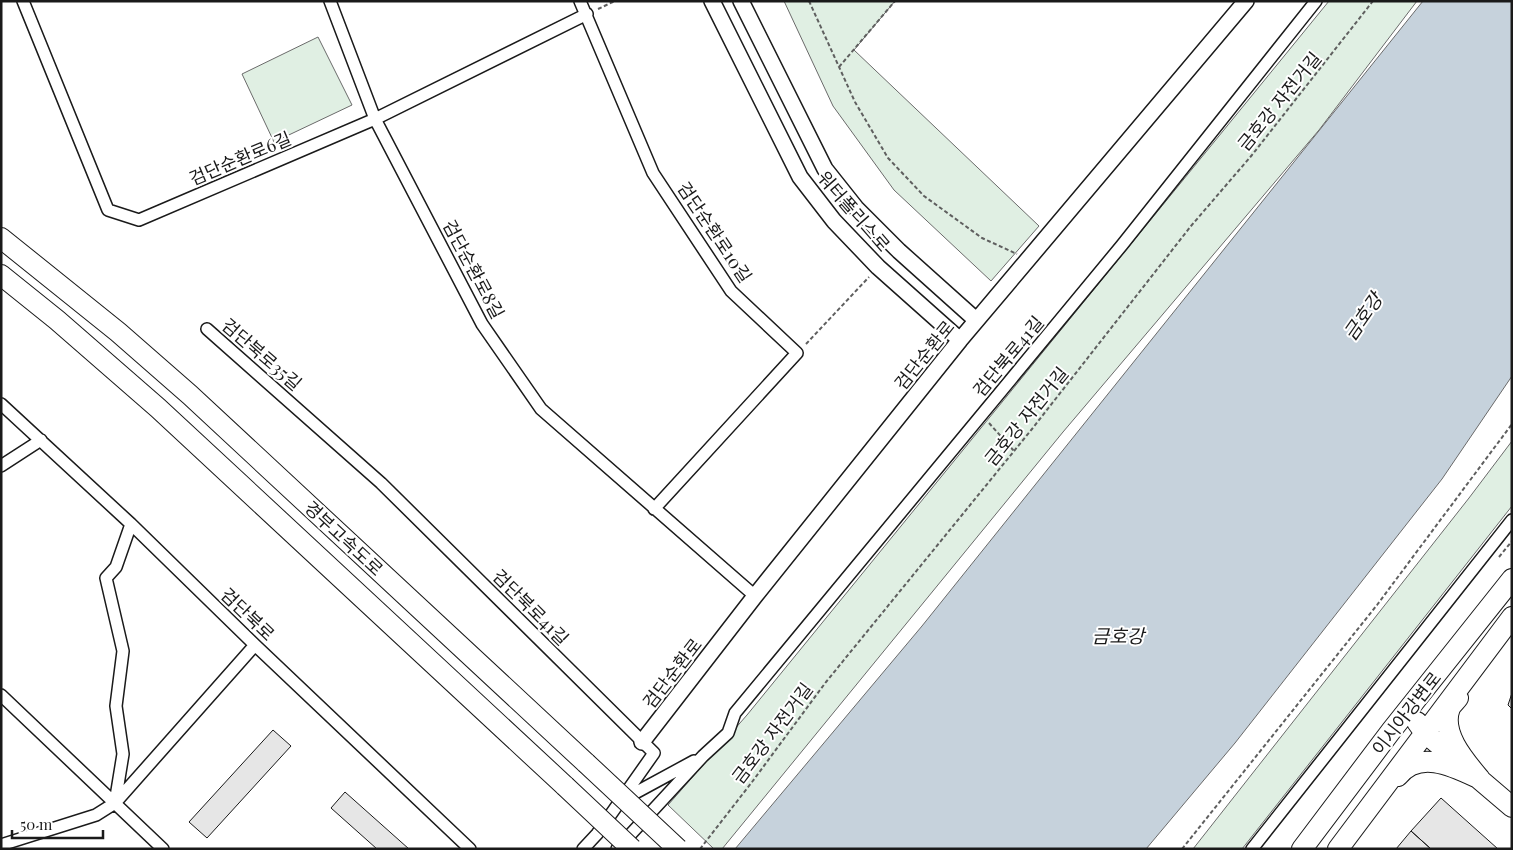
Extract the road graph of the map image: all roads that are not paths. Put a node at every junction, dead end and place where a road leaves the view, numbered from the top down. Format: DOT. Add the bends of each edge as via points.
graph roads {
  1 [pos="23,1"];
  2 [pos="330,1"];
  3 [pos="580,1"];
  4 [pos="712,1"];
  5 [pos="741,1"];
  6 [pos="1246,1"];
  7 [pos="1316,1"];
  8 [pos="587,14"];
  9 [pos="375,119"];
  10 [pos="1,238"];
  11 [pos="1,275"];
  12 [pos="976,320"];
  13 [pos="206,329"];
  14 [pos="960,340"];
  15 [pos="1,404"];
  16 [pos="294,406"];
  17 [pos="41,440"];
  18 [pos="1,466"];
  19 [pos="654,509"];
  20 [pos="1512,520"];
  21 [pos="131,524"];
  22 [pos="1512,579"];
  23 [pos="755,596"];
  24 [pos="1507,623"];
  25 [pos="255,645"];
  26 [pos="1,695"];
  27 [pos="1415,701"];
  28 [pos="1391,731"];
  29 [pos="1424,732"];
  30 [pos="642,742"];
  31 [pos="703,756"];
  32 [pos="1480,779"];
  33 [pos="620,801"];
  34 [pos="116,804"];
  35 [pos="1512,807"];
  36 [pos="1356,824"];
  37 [pos="1,845"];
  38 [pos="163,849"];
  39 [pos="470,849"];
  40 [pos="583,849"];
  41 [pos="617,849"];
  42 [pos="632,849"];
  43 [pos="678,849"];
  44 [pos="1252,849"];
  45 [pos="1302,849"];
  46 [pos="1338,849"];
  1 -- 9 [label="street, 검단순환로6길" via="108,210 139,220"];
  2 -- 9 [label="street, 검단순환로8길"];
  3 -- 8 [label="street, 검단순환로10길"];
  4 -- 14 [label="street, 워터폴리스로" via="800,177 834,221 878,267"];
  5 -- 12 [label="street, 워터폴리스로" via="825,168 856,208"];
  6 -- 12 [label="street, 검단순환로"];
  7 -- 31 [label="street, 검단북로41길" via="1122,245 735,713 728,733"];
  8 -- 9 [label="street, 검단순환로6길"];
  8 -- 19 [label="street, 검단순환로10길" via="653,173 732,291 797,354"];
  9 -- 19 [label="street, 검단순환로8길" via="482,324 541,409"];
  10 -- 43 [label="highway, 경부고속도로, bridge" via="190,395"];
  11 -- 42 [label="highway, 경부고속도로, bridge" via="158,408"];
  12 -- 14 [label="street, 검단순환로"];
  13 -- 16 [label="street, 검단북로35길"];
  14 -- 23 [label="street, 검단순환로"];
  15 -- 17 [label="street, 검단북로"];
  16 -- 30 [label="street, 검단북로41길" via="381,483"];
  17 -- 18 [label="street"];
  17 -- 21 [label="street, 검단북로"];
  19 -- 23 [label="street, 검단순환로8길"];
  20 -- 44 [label="street"];
  21 -- 25 [label="street, 검단북로"];
  21 -- 34 [label="street" via="116,567 106,578 123,651 116,706 123,754"];
  22 -- 27 [label="highway, 이시아강변로"];
  23 -- 30 [label="street, 검단순환로"];
  24 -- 29 [label="highway, 이시아강변로"];
  24 -- 32 [label="highway" via="1494,648 1450,708 1448,729 1460,755"];
  25 -- 34 [label="street"];
  25 -- 39 [label="street, 검단북로"];
  26 -- 34 [label="street"];
  27 -- 28 [label="highway, 이시아강변로"];
  27 -- 29 [label="highway" via="1415,718"];
  28 -- 29 [label="highway" via="1406,727"];
  28 -- 45 [label="highway, 이시아강변로"];
  29 -- 32 [label="highway, 이시아강변로"];
  29 -- 36 [label="highway, 이시아강변로"];
  30 -- 33 [label="street, 검단북로41길" via="654,753"];
  31 -- 33 [label="street"];
  31 -- 41 [label="street"];
  32 -- 35 [label="highway, 이시아강변로"];
  32 -- 36 [label="highway" via="1451,766 1418,762 1405,767 1368,816"];
  33 -- 40 [label="street, 검단북로41길"];
  34 -- 37 [label="street" via="96,815"];
  34 -- 38 [label="street"];
  36 -- 46 [label="highway, 이시아강변로"];
}
